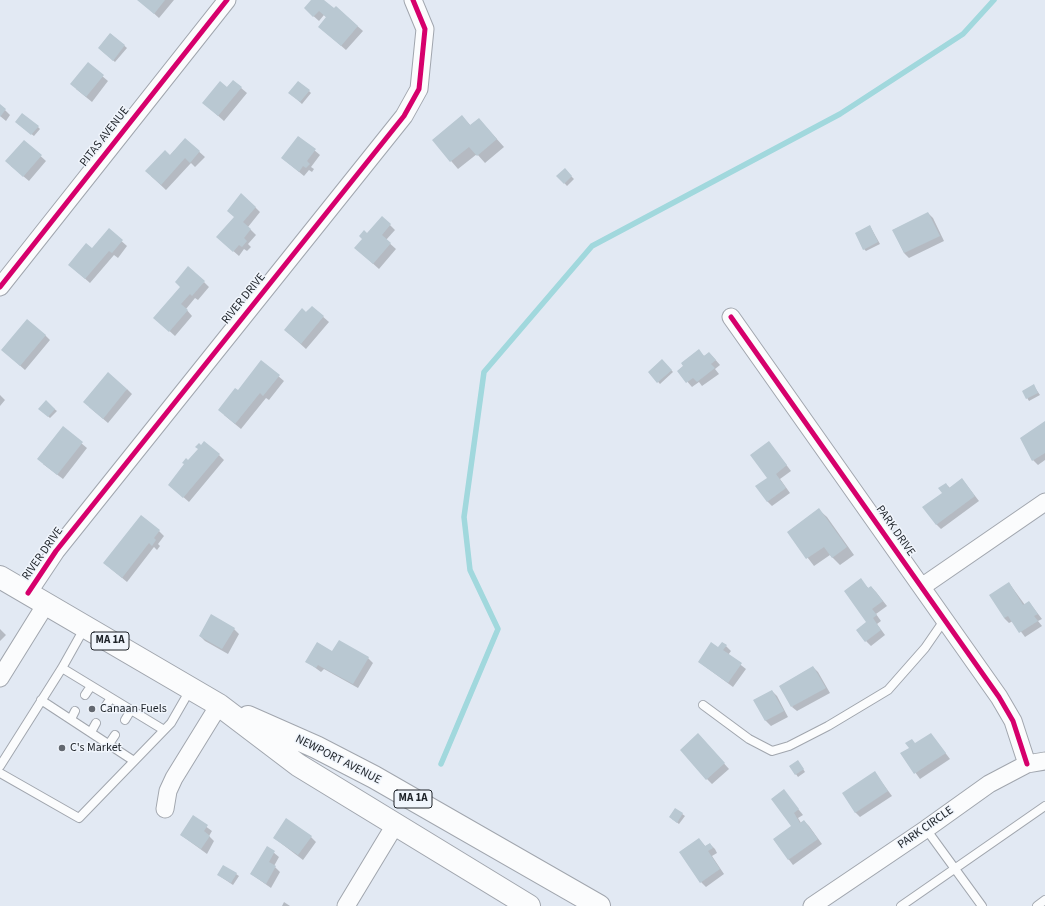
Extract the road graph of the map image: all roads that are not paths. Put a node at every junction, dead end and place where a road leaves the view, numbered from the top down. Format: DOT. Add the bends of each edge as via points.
graph roads {
  1 [pos="227,0"];
  2 [pos="414,0"];
  3 [pos="0,287"];
  4 [pos="731,317"];
  5 [pos="1045,502"];
  6 [pos="0,577"];
  7 [pos="923,586"];
  8 [pos="37,598"];
  9 [pos="945,618"];
  10 [pos="85,627"];
  11 [pos="62,668"];
  12 [pos="0,678"];
  13 [pos="91,686"];
  14 [pos="191,688"];
  15 [pos="85,695"];
  16 [pos="111,698"];
  17 [pos="41,700"];
  18 [pos="219,705"];
  19 [pos="703,706"];
  20 [pos="105,707"];
  21 [pos="131,710"];
  22 [pos="75,711"];
  23 [pos="71,719"];
  24 [pos="125,720"];
  25 [pos="96,723"];
  26 [pos="164,730"];
  27 [pos="91,732"];
  28 [pos="115,735"];
  29 [pos="109,744"];
  30 [pos="134,761"];
  31 [pos="1045,761"];
  32 [pos="1027,764"];
  33 [pos="0,766"];
  34 [pos="0,773"];
  35 [pos="1045,806"];
  36 [pos="165,809"];
  37 [pos="395,825"];
  38 [pos="926,829"];
  39 [pos="954,868"];
  40 [pos="1045,900"];
  41 [pos="346,906"];
  42 [pos="529,906"];
  43 [pos="599,906"];
  44 [pos="812,906"];
  45 [pos="901,906"];
  46 [pos="982,906"];
  47 [pos="1037,906"];
  1 -- 3 [label="street, PITAS AVENUE"];
  2 -- 8 [label="street, RIVER DRIVE" via="425,29 419,88 404,116 56,551"];
  4 -- 7 [label="street, PARK DRIVE"];
  5 -- 7 [label="street"];
  6 -- 8 [label="main road, NEWPORT AVENUE / MA 1A"];
  7 -- 9 [label="street, PARK DRIVE"];
  8 -- 10 [label="main road, NEWPORT AVENUE / MA 1A"];
  8 -- 12 [label="street, RIVER DRIVE"];
  9 -- 19 [label="lane" via="925,648 888,690 789,746 772,751 749,739"];
  9 -- 32 [label="street, PARK DRIVE" via="999,696 1013,721"];
  10 -- 11 [label="lane"];
  10 -- 14 [label="main road, NEWPORT AVENUE / MA 1A"];
  11 -- 13 [label="lane"];
  11 -- 17 [label="lane"];
  13 -- 15 [label="lane"];
  13 -- 16 [label="lane"];
  14 -- 18 [label="main road, NEWPORT AVENUE / MA 1A"];
  14 -- 26 [label="lane"];
  16 -- 20 [label="lane"];
  16 -- 21 [label="lane"];
  17 -- 23 [label="lane"];
  17 -- 33 [label="lane"];
  18 -- 36 [label="street" via="174,778 168,791"];
  18 -- 37 [label="main road, NEWPORT AVENUE / MA 1A" via="298,765"];
  18 -- 43 [label="main road, NEWPORT AVENUE / MA 1A" via="316,747 374,777"];
  21 -- 24 [label="lane"];
  21 -- 26 [label="lane"];
  22 -- 23 [label="lane"];
  23 -- 27 [label="lane"];
  25 -- 27 [label="lane"];
  26 -- 30 [label="lane"];
  27 -- 29 [label="lane"];
  28 -- 29 [label="lane"];
  29 -- 30 [label="lane"];
  30 -- 34 [label="lane" via="79,818"];
  31 -- 32 [label="street, PARK CIRCLE"];
  32 -- 38 [label="street, PARK CIRCLE" via="989,784"];
  35 -- 39 [label="lane"];
  37 -- 41 [label="street"];
  37 -- 42 [label="main road, NEWPORT AVENUE / MA 1A"];
  38 -- 39 [label="lane"];
  38 -- 44 [label="street, PARK CIRCLE"];
  39 -- 45 [label="lane"];
  39 -- 46 [label="lane"];
  40 -- 47 [label="lane"];
}
